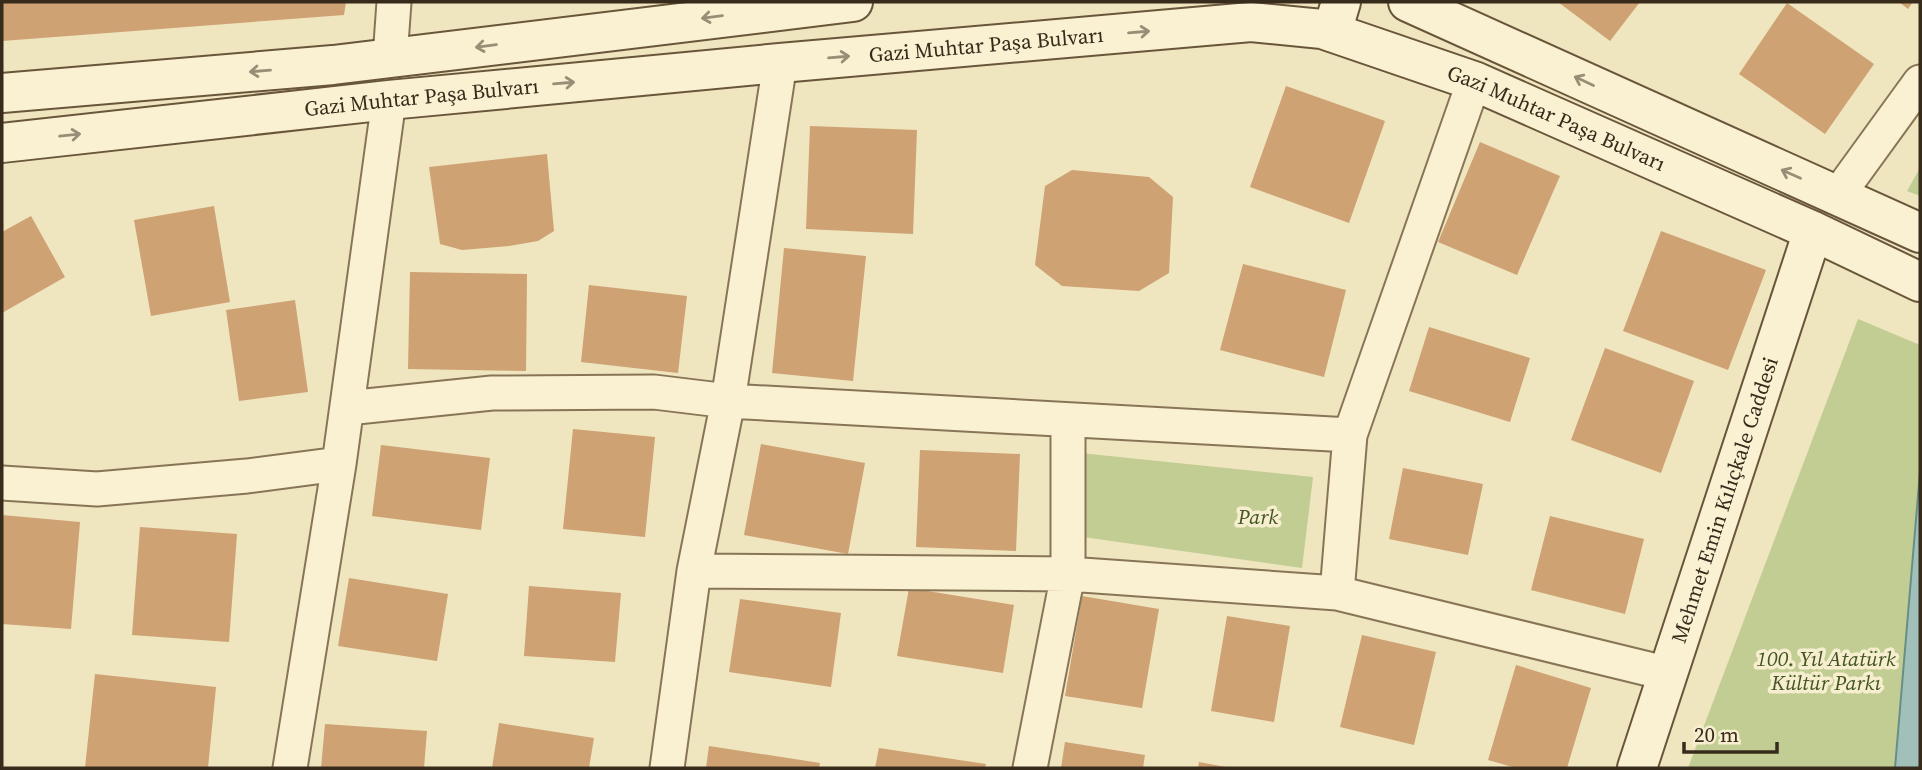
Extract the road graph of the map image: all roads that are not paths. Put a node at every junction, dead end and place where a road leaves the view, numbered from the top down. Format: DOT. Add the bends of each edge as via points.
graph roads {
  1 [pos="394,2"];
  2 [pos="853,2"];
  3 [pos="1408,2"];
  4 [pos="781,5"];
  5 [pos="1283,13"];
  6 [pos="1336,17"];
  7 [pos="390,58"];
  8 [pos="780,62"];
  9 [pos="1474,81"];
  10 [pos="1920,82"];
  11 [pos="2,93"];
  12 [pos="389,100"];
  13 [pos="2,143"];
  14 [pos="1838,195"];
  15 [pos="1813,231"];
  16 [pos="1920,233"];
  17 [pos="1920,282"];
  18 [pos="727,401"];
  19 [pos="347,408"];
  20 [pos="1068,421"];
  21 [pos="1350,435"];
  22 [pos="339,464"];
  23 [pos="2,483"];
  24 [pos="694,571"];
  25 [pos="1068,575"];
  26 [pos="1337,593"];
  27 [pos="1669,674"];
  28 [pos="290,768"];
  29 [pos="667,768"];
  30 [pos="1030,768"];
  31 [pos="1637,768"];
  1 -- 7 [label="street"];
  2 -- 4 [label="main road, Gazi Muhtar Paşa Bulvarı"];
  14 -- 3 [label="main road, Gazi Muhtar Paşa Bulvarı, one-way"];
  4 -- 7 [label="main road, Gazi Muhtar Paşa Bulvarı, one-way"];
  5 -- 6 [label="main road, Gazi Muhtar Paşa Bulvarı" via="1322,29"];
  8 -- 5 [label="main road, Gazi Muhtar Paşa Bulvarı, one-way" via="1251,22"];
  6 -- 9 [label="main road, Gazi Muhtar Paşa Bulvarı"];
  7 -- 11 [label="main road, Gazi Muhtar Paşa Bulvarı, one-way"];
  12 -- 8 [label="main road, Gazi Muhtar Paşa Bulvarı, one-way"];
  8 -- 18 [label="street"];
  9 -- 15 [label="main road, Gazi Muhtar Paşa Bulvarı"];
  9 -- 21 [label="street"];
  10 -- 14 [label="street"];
  13 -- 12 [label="main road, Gazi Muhtar Paşa Bulvarı, one-way"];
  12 -- 19 [label="street"];
  14 -- 16 [label="main road, Gazi Muhtar Paşa Bulvarı"];
  15 -- 17 [label="main road, Gazi Muhtar Paşa Bulvarı"];
  15 -- 27 [label="main road, Mehmet Emin Kılıçkale Caddesi"];
  18 -- 19 [label="street" via="654,392 492,393"];
  18 -- 20 [label="street"];
  18 -- 24 [label="street"];
  19 -- 22 [label="street"];
  20 -- 21 [label="street"];
  20 -- 25 [label="street"];
  21 -- 26 [label="street"];
  22 -- 23 [label="street" via="97,489"];
  22 -- 28 [label="street"];
  24 -- 25 [label="street"];
  24 -- 29 [label="street"];
  25 -- 26 [label="street"];
  25 -- 30 [label="street"];
  26 -- 27 [label="street"];
  27 -- 31 [label="main road, Mehmet Emin Kılıçkale Caddesi"];
}
